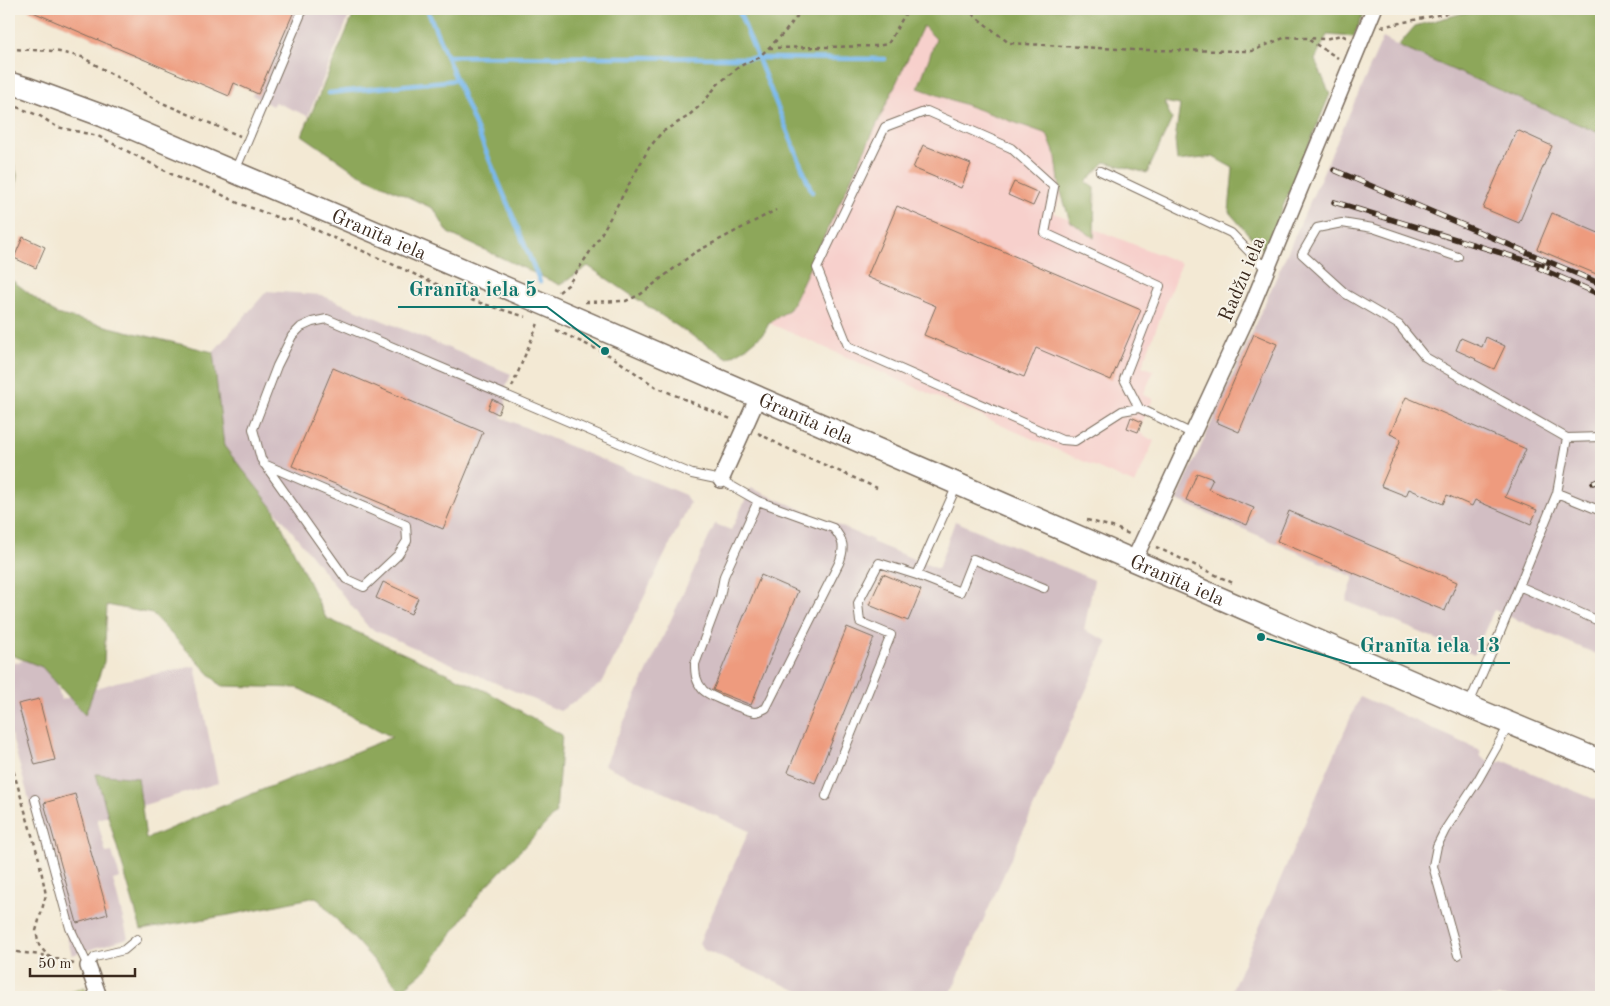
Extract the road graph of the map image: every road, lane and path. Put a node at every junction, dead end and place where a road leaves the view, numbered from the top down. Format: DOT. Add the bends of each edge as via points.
graph roads {
  1 [pos="303,9"];
  2 [pos="803,9"];
  3 [pos="908,9"];
  4 [pos="966,9"];
  5 [pos="1374,9"];
  6 [pos="1466,9"];
  7 [pos="1364,36"];
  8 [pos="1308,39"];
  9 [pos="768,48"];
  10 [pos="9,50"];
  11 [pos="1351,67"];
  12 [pos="9,83"];
  13 [pos="9,104"];
  14 [pos="248,140"];
  15 [pos="1100,172"];
  16 [pos="234,174"];
  17 [pos="776,210"];
  18 [pos="1458,257"];
  19 [pos="1267,270"];
  20 [pos="577,301"];
  21 [pos="540,317"];
  22 [pos="553,328"];
  23 [pos="508,395"];
  24 [pos="758,397"];
  25 [pos="1139,408"];
  26 [pos="746,426"];
  27 [pos="1193,434"];
  28 [pos="1601,436"];
  29 [pos="1567,438"];
  30 [pos="264,464"];
  31 [pos="721,480"];
  32 [pos="958,484"];
  33 [pos="877,488"];
  34 [pos="1557,494"];
  35 [pos="758,501"];
  36 [pos="1601,511"];
  37 [pos="1134,560"];
  38 [pos="917,575"];
  39 [pos="1519,586"];
  40 [pos="1044,588"];
  41 [pos="1601,622"];
  42 [pos="1468,706"];
  43 [pos="1510,723"];
  44 [pos="9,756"];
  45 [pos="1601,761"];
  46 [pos="826,796"];
  47 [pos="36,799"];
  48 [pos="137,939"];
  49 [pos="9,951"];
  50 [pos="1458,955"];
  51 [pos="48,956"];
  52 [pos="88,966"];
  53 [pos="99,997"];
  1 -- 14 [label="lane"];
  2 -- 9 [label="path"];
  3 -- 9 [label="path" via="888,44"];
  4 -- 8 [label="path" via="1009,43 1136,50 1252,51 1286,36"];
  5 -- 7 [label="street, Radžu iela"];
  6 -- 7 [label="path"];
  7 -- 8 [label="path"];
  7 -- 11 [label="street, Radžu iela"];
  8 -- 11 [label="path"];
  9 -- 21 [label="path" via="718,84 704,103 687,117 662,132 649,148 599,238 568,285 552,296"];
  10 -- 14 [label="path" via="55,51 82,57 160,102"];
  11 -- 19 [label="street, Radžu iela"];
  12 -- 16 [label="main road, Granīta iela" via="103,116"];
  13 -- 21 [label="path" via="40,116 57,127 98,136 183,180 282,219 294,220 474,301"];
  14 -- 16 [label="lane"];
  15 -- 19 [label="lane" via="1231,234"];
  16 -- 21 [label="main road, Granīta iela"];
  17 -- 20 [label="path" via="694,253 641,294 626,300"];
  18 -- 29 [label="lane" via="1373,228 1342,223 1317,228 1302,254 1346,294 1399,325 1425,357"];
  19 -- 27 [label="street, Radžu iela"];
  21 -- 23 [label="path"];
  21 -- 24 [label="main road, Granīta iela"];
  22 -- 26 [label="path" via="611,356 656,387"];
  23 -- 30 [label="lane" via="327,319 312,322 292,336 253,429"];
  23 -- 31 [label="lane" via="692,474"];
  24 -- 26 [label="street"];
  24 -- 32 [label="main road, Granīta iela"];
  25 -- 25 [label="lane" via="1122,411 1075,441 1062,440 848,346 817,268 885,127 927,112 1011,148 1054,187 1045,233 1160,286 1124,379"];
  25 -- 27 [label="lane"];
  26 -- 31 [label="street"];
  26 -- 33 [label="path" via="782,446"];
  27 -- 37 [label="street, Radžu iela"];
  28 -- 29 [label="lane"];
  29 -- 34 [label="lane"];
  30 -- 30 [label="lane" via="406,525 407,541 398,555 364,587 346,579"];
  31 -- 35 [label="lane"];
  32 -- 37 [label="main road, Granīta iela"];
  32 -- 38 [label="lane"];
  34 -- 36 [label="lane"];
  34 -- 39 [label="lane"];
  35 -- 35 [label="lane" via="833,528 843,545 839,563 766,708 758,712 704,692 694,672 724,576"];
  37 -- 42 [label="main road, Granīta iela"];
  38 -- 40 [label="lane" via="960,592 973,559"];
  38 -- 46 [label="lane" via="879,563 858,603 860,622 891,634"];
  39 -- 41 [label="lane"];
  39 -- 42 [label="lane"];
  42 -- 43 [label="main road, Granīta iela"];
  43 -- 45 [label="main road, Granīta iela"];
  43 -- 50 [label="lane" via="1437,846 1433,866"];
  44 -- 51 [label="path" via="40,865 46,896 36,931 39,945"];
  47 -- 52 [label="lane" via="70,928"];
  48 -- 52 [label="lane" via="124,950 95,957"];
  49 -- 51 [label="path"];
  51 -- 52 [label="path"];
  52 -- 53 [label="street"];
}
